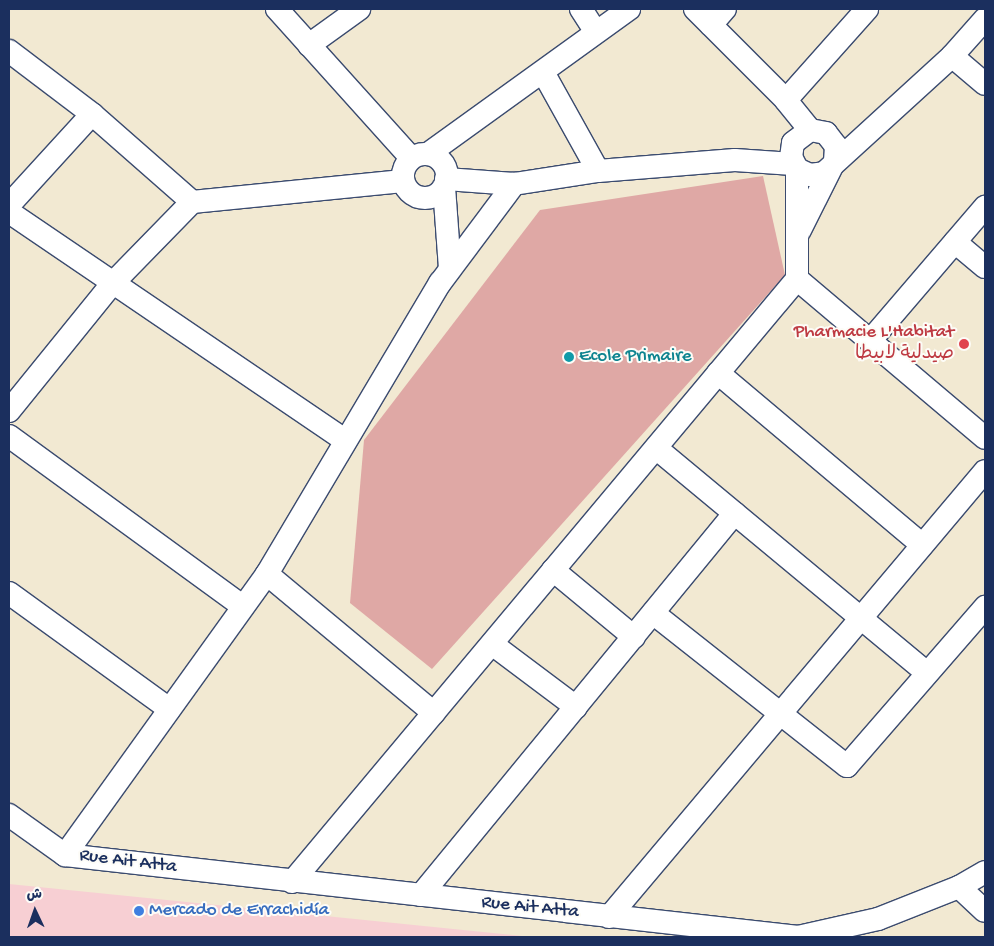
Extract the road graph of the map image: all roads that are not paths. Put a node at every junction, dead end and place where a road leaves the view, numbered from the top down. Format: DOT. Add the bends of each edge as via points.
graph roads {
  1 [pos="277,9"];
  2 [pos="359,9"];
  3 [pos="581,9"];
  4 [pos="629,9"];
  5 [pos="695,9"];
  6 [pos="867,9"];
  7 [pos="718,17"];
  8 [pos="985,19"];
  9 [pos="596,32"];
  10 [pos="309,45"];
  11 [pos="9,51"];
  12 [pos="952,56"];
  13 [pos="542,72"];
  14 [pos="985,84"];
  15 [pos="786,100"];
  16 [pos="92,114"];
  17 [pos="874,126"];
  18 [pos="811,133"];
  19 [pos="419,156"];
  20 [pos="735,160"];
  21 [pos="833,165"];
  22 [pos="795,166"];
  23 [pos="598,171"];
  24 [pos="403,181"];
  25 [pos="445,183"];
  26 [pos="514,184"];
  27 [pos="192,202"];
  28 [pos="9,205"];
  29 [pos="985,207"];
  30 [pos="9,212"];
  31 [pos="799,233"];
  32 [pos="955,242"];
  33 [pos="985,267"];
  34 [pos="450,269"];
  35 [pos="797,279"];
  36 [pos="111,285"];
  37 [pos="870,341"];
  38 [pos="718,374"];
  39 [pos="9,411"];
  40 [pos="9,436"];
  41 [pos="985,438"];
  42 [pos="345,440"];
  43 [pos="656,448"];
  44 [pos="985,470"];
  45 [pos="735,513"];
  46 [pos="922,545"];
  47 [pos="553,570"];
  48 [pos="267,574"];
  49 [pos="9,593"];
  50 [pos="242,606"];
  51 [pos="985,607"];
  52 [pos="653,613"];
  53 [pos="861,618"];
  54 [pos="634,637"];
  55 [pos="492,644"];
  56 [pos="927,673"];
  57 [pos="576,707"];
  58 [pos="169,709"];
  59 [pos="434,712"];
  60 [pos="781,713"];
  61 [pos="9,816"];
  62 [pos="65,855"];
  63 [pos="985,872"];
  64 [pos="292,882"];
  65 [pos="959,887"];
  66 [pos="421,896"];
  67 [pos="985,910"];
  68 [pos="610,917"];
  1 -- 10 [label="street"];
  2 -- 10 [label="street"];
  3 -- 9 [label="street"];
  4 -- 9 [label="street"];
  5 -- 7 [label="street"];
  6 -- 15 [label="street"];
  7 -- 15 [label="street"];
  8 -- 12 [label="street"];
  9 -- 13 [label="street"];
  10 -- 19 [label="street"];
  11 -- 16 [label="street"];
  12 -- 14 [label="street"];
  12 -- 17 [label="street"];
  13 -- 19 [label="street"];
  13 -- 23 [label="street"];
  15 -- 18 [label="street"];
  16 -- 27 [label="street"];
  16 -- 28 [label="street"];
  17 -- 18 [label="street"];
  17 -- 21 [label="street"];
  18 -- 20 [label="street"];
  18 -- 21 [label="street" via="836,146"];
  18 -- 22 [label="street" via="791,150"];
  19 -- 24 [label="street"];
  19 -- 25 [label="street" via="442,163"];
  20 -- 22 [label="street"];
  20 -- 23 [label="street"];
  21 -- 22 [label="street" via="817,175"];
  21 -- 31 [label="street"];
  22 -- 31 [label="street"];
  23 -- 26 [label="street"];
  24 -- 25 [label="street" via="420,198 434,196"];
  24 -- 27 [label="street"];
  25 -- 26 [label="street"];
  25 -- 34 [label="street"];
  26 -- 34 [label="street"];
  27 -- 36 [label="street"];
  29 -- 32 [label="street"];
  30 -- 36 [label="street"];
  31 -- 35 [label="street"];
  32 -- 33 [label="street"];
  32 -- 37 [label="street"];
  34 -- 42 [label="street"];
  35 -- 37 [label="street"];
  35 -- 38 [label="street"];
  36 -- 39 [label="street"];
  36 -- 42 [label="street"];
  37 -- 41 [label="street"];
  38 -- 43 [label="street"];
  38 -- 46 [label="street"];
  40 -- 50 [label="street"];
  42 -- 48 [label="street"];
  43 -- 45 [label="street"];
  43 -- 47 [label="street"];
  44 -- 46 [label="street"];
  45 -- 52 [label="street"];
  45 -- 53 [label="street"];
  46 -- 53 [label="street"];
  47 -- 54 [label="street"];
  47 -- 55 [label="street"];
  48 -- 50 [label="street"];
  48 -- 59 [label="street"];
  49 -- 58 [label="street"];
  50 -- 58 [label="street"];
  51 -- 56 [label="street"];
  52 -- 54 [label="street"];
  52 -- 60 [label="street"];
  53 -- 56 [label="street"];
  53 -- 60 [label="street"];
  54 -- 57 [label="street"];
  55 -- 57 [label="street"];
  55 -- 59 [label="street"];
  56 -- 60 [label="street" via="847,766"];
  57 -- 66 [label="street"];
  58 -- 62 [label="street"];
  59 -- 64 [label="street"];
  60 -- 68 [label="street"];
  61 -- 62 [label="street"];
  62 -- 64 [label="street, Rue Ait Atta"];
  63 -- 65 [label="street, Rue Ait Atta"];
  64 -- 66 [label="street, Rue Ait Atta"];
  65 -- 67 [label="street"];
  65 -- 68 [label="street, Rue Ait Atta" via="878,919 798,937"];
  66 -- 68 [label="street, Rue Ait Atta"];
}
